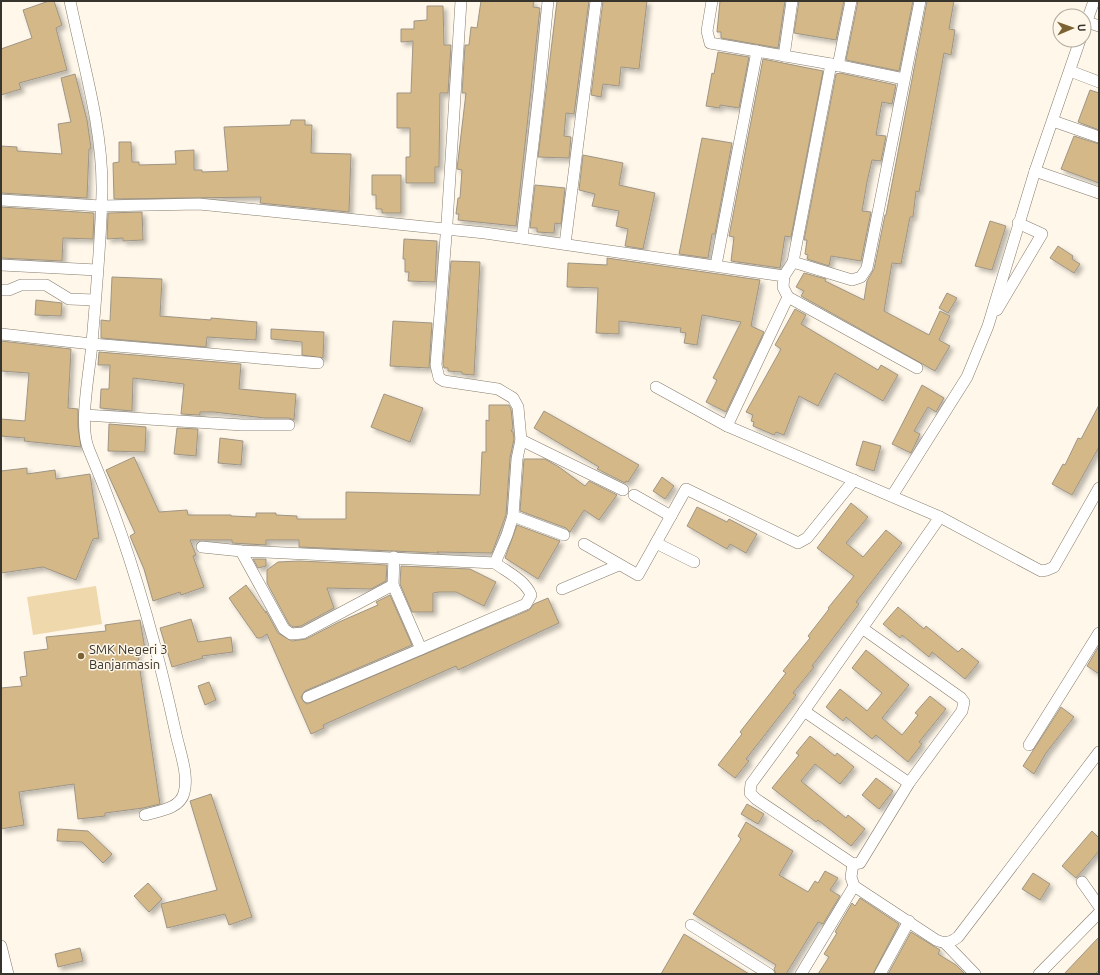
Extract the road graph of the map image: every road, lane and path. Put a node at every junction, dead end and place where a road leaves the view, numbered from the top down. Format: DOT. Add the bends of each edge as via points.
graph roads {
  1 [pos="70,1"];
  2 [pos="461,1"];
  3 [pos="548,1"];
  4 [pos="596,1"];
  5 [pos="712,1"];
  6 [pos="792,1"];
  7 [pos="851,1"];
  8 [pos="920,1"];
  9 [pos="1077,48"];
  10 [pos="757,51"];
  11 [pos="784,56"];
  12 [pos="834,65"];
  13 [pos="1070,71"];
  14 [pos="904,80"];
  15 [pos="1099,82"];
  16 [pos="1053,121"];
  17 [pos="1099,137"];
  18 [pos="1035,171"];
  19 [pos="1099,193"];
  20 [pos="1,200"];
  21 [pos="101,206"];
  22 [pos="1018,223"];
  23 [pos="447,229"];
  24 [pos="522,238"];
  25 [pos="564,244"];
  26 [pos="793,262"];
  27 [pos="1,265"];
  28 [pos="716,265"];
  29 [pos="97,270"];
  30 [pos="784,276"];
  31 [pos="1,290"];
  32 [pos="788,297"];
  33 [pos="95,300"];
  34 [pos="988,326"];
  35 [pos="1,334"];
  36 [pos="92,344"];
  37 [pos="318,364"];
  38 [pos="917,368"];
  39 [pos="656,387"];
  40 [pos="85,415"];
  41 [pos="289,425"];
  42 [pos="727,426"];
  43 [pos="521,440"];
  44 [pos="854,480"];
  45 [pos="1099,488"];
  46 [pos="623,490"];
  47 [pos="634,495"];
  48 [pos="892,496"];
  49 [pos="513,516"];
  50 [pos="671,516"];
  51 [pos="940,516"];
  52 [pos="564,535"];
  53 [pos="656,543"];
  54 [pos="584,544"];
  55 [pos="202,547"];
  56 [pos="241,551"];
  57 [pos="394,557"];
  58 [pos="694,562"];
  59 [pos="495,563"];
  60 [pos="619,564"];
  61 [pos="393,585"];
  62 [pos="562,589"];
  63 [pos="862,628"];
  64 [pos="1099,633"];
  65 [pos="420,649"];
  66 [pos="308,697"];
  67 [pos="804,711"];
  68 [pos="1029,745"];
  69 [pos="1099,752"];
  70 [pos="909,783"];
  71 [pos="145,815"];
  72 [pos="853,864"];
  73 [pos="1082,882"];
  74 [pos="854,886"];
  75 [pos="1099,906"];
  76 [pos="1099,913"];
  77 [pos="909,921"];
  78 [pos="691,925"];
  79 [pos="945,943"];
  80 [pos="1,946"];
  81 [pos="8,974"];
  82 [pos="770,974"];
  83 [pos="801,974"];
  84 [pos="880,974"];
  85 [pos="975,974"];
  86 [pos="1039,974"];
  1 -- 21 [label="street" via="98,133"];
  2 -- 23 [label="street"];
  3 -- 24 [label="street"];
  4 -- 25 [label="street"];
  5 -- 10 [label="street" via="707,31 710,43"];
  6 -- 11 [label="street"];
  7 -- 12 [label="street"];
  8 -- 14 [label="street"];
  9 -- 13 [label="street"];
  10 -- 11 [label="street"];
  10 -- 28 [label="street"];
  11 -- 12 [label="street"];
  12 -- 14 [label="street"];
  12 -- 26 [label="street"];
  13 -- 15 [label="street"];
  13 -- 16 [label="street"];
  14 -- 26 [label="street" via="864,274 857,280 852,280"];
  16 -- 17 [label="street"];
  16 -- 18 [label="street"];
  18 -- 19 [label="street"];
  18 -- 22 [label="street"];
  20 -- 21 [label="street"];
  21 -- 23 [label="street" via="199,204"];
  21 -- 29 [label="street"];
  22 -- 34 [label="street"];
  22 -- 34 [label="street" via="1042,234"];
  23 -- 24 [label="street"];
  23 -- 43 [label="street" via="437,374 444,381 498,389 508,394 518,408"];
  24 -- 25 [label="street"];
  25 -- 28 [label="street"];
  26 -- 30 [label="street"];
  27 -- 29 [label="street"];
  28 -- 30 [label="street"];
  29 -- 33 [label="street"];
  30 -- 32 [label="street" via="783,287"];
  31 -- 33 [label="street" via="21,285 46,285 69,299"];
  32 -- 38 [label="street"];
  32 -- 42 [label="street"];
  33 -- 36 [label="street"];
  34 -- 48 [label="street" via="967,377"];
  35 -- 36 [label="street"];
  36 -- 37 [label="street"];
  36 -- 40 [label="street"];
  39 -- 42 [label="street"];
  40 -- 41 [label="street" via="242,425"];
  40 -- 71 [label="street" via="85,438 88,449 121,532 142,598 186,780 184,794 176,805"];
  42 -- 44 [label="street"];
  43 -- 46 [label="street"];
  43 -- 49 [label="street"];
  44 -- 48 [label="street"];
  44 -- 50 [label="street" via="807,538 798,543 686,489"];
  45 -- 51 [label="street" via="1054,567 1048,570 1036,569"];
  47 -- 50 [label="street"];
  48 -- 51 [label="street"];
  49 -- 52 [label="street"];
  49 -- 59 [label="street" via="508,535"];
  50 -- 53 [label="street"];
  51 -- 63 [label="street"];
  53 -- 58 [label="street"];
  53 -- 60 [label="street" via="638,575"];
  54 -- 60 [label="street"];
  55 -- 56 [label="street"];
  56 -- 57 [label="street"];
  56 -- 61 [label="street" via="284,629 291,634 303,633"];
  57 -- 59 [label="street"];
  57 -- 61 [label="street"];
  59 -- 65 [label="street" via="528,589 531,595 526,604"];
  60 -- 62 [label="street"];
  61 -- 65 [label="street"];
  63 -- 67 [label="street"];
  63 -- 70 [label="street" via="962,698 964,702 962,710"];
  64 -- 68 [label="street"];
  65 -- 66 [label="street"];
  67 -- 70 [label="street"];
  67 -- 72 [label="street" via="754,778 750,794"];
  69 -- 79 [label="street" via="958,937"];
  70 -- 72 [label="street" via="860,863"];
  72 -- 74 [label="street" via="850,876"];
  73 -- 75 [label="street"];
  74 -- 77 [label="street"];
  74 -- 83 [label="street"];
  76 -- 86 [label="street"];
  77 -- 79 [label="street" via="936,940"];
  77 -- 84 [label="street"];
  78 -- 82 [label="street"];
  79 -- 85 [label="street"];
  80 -- 81 [label="street"];
}
